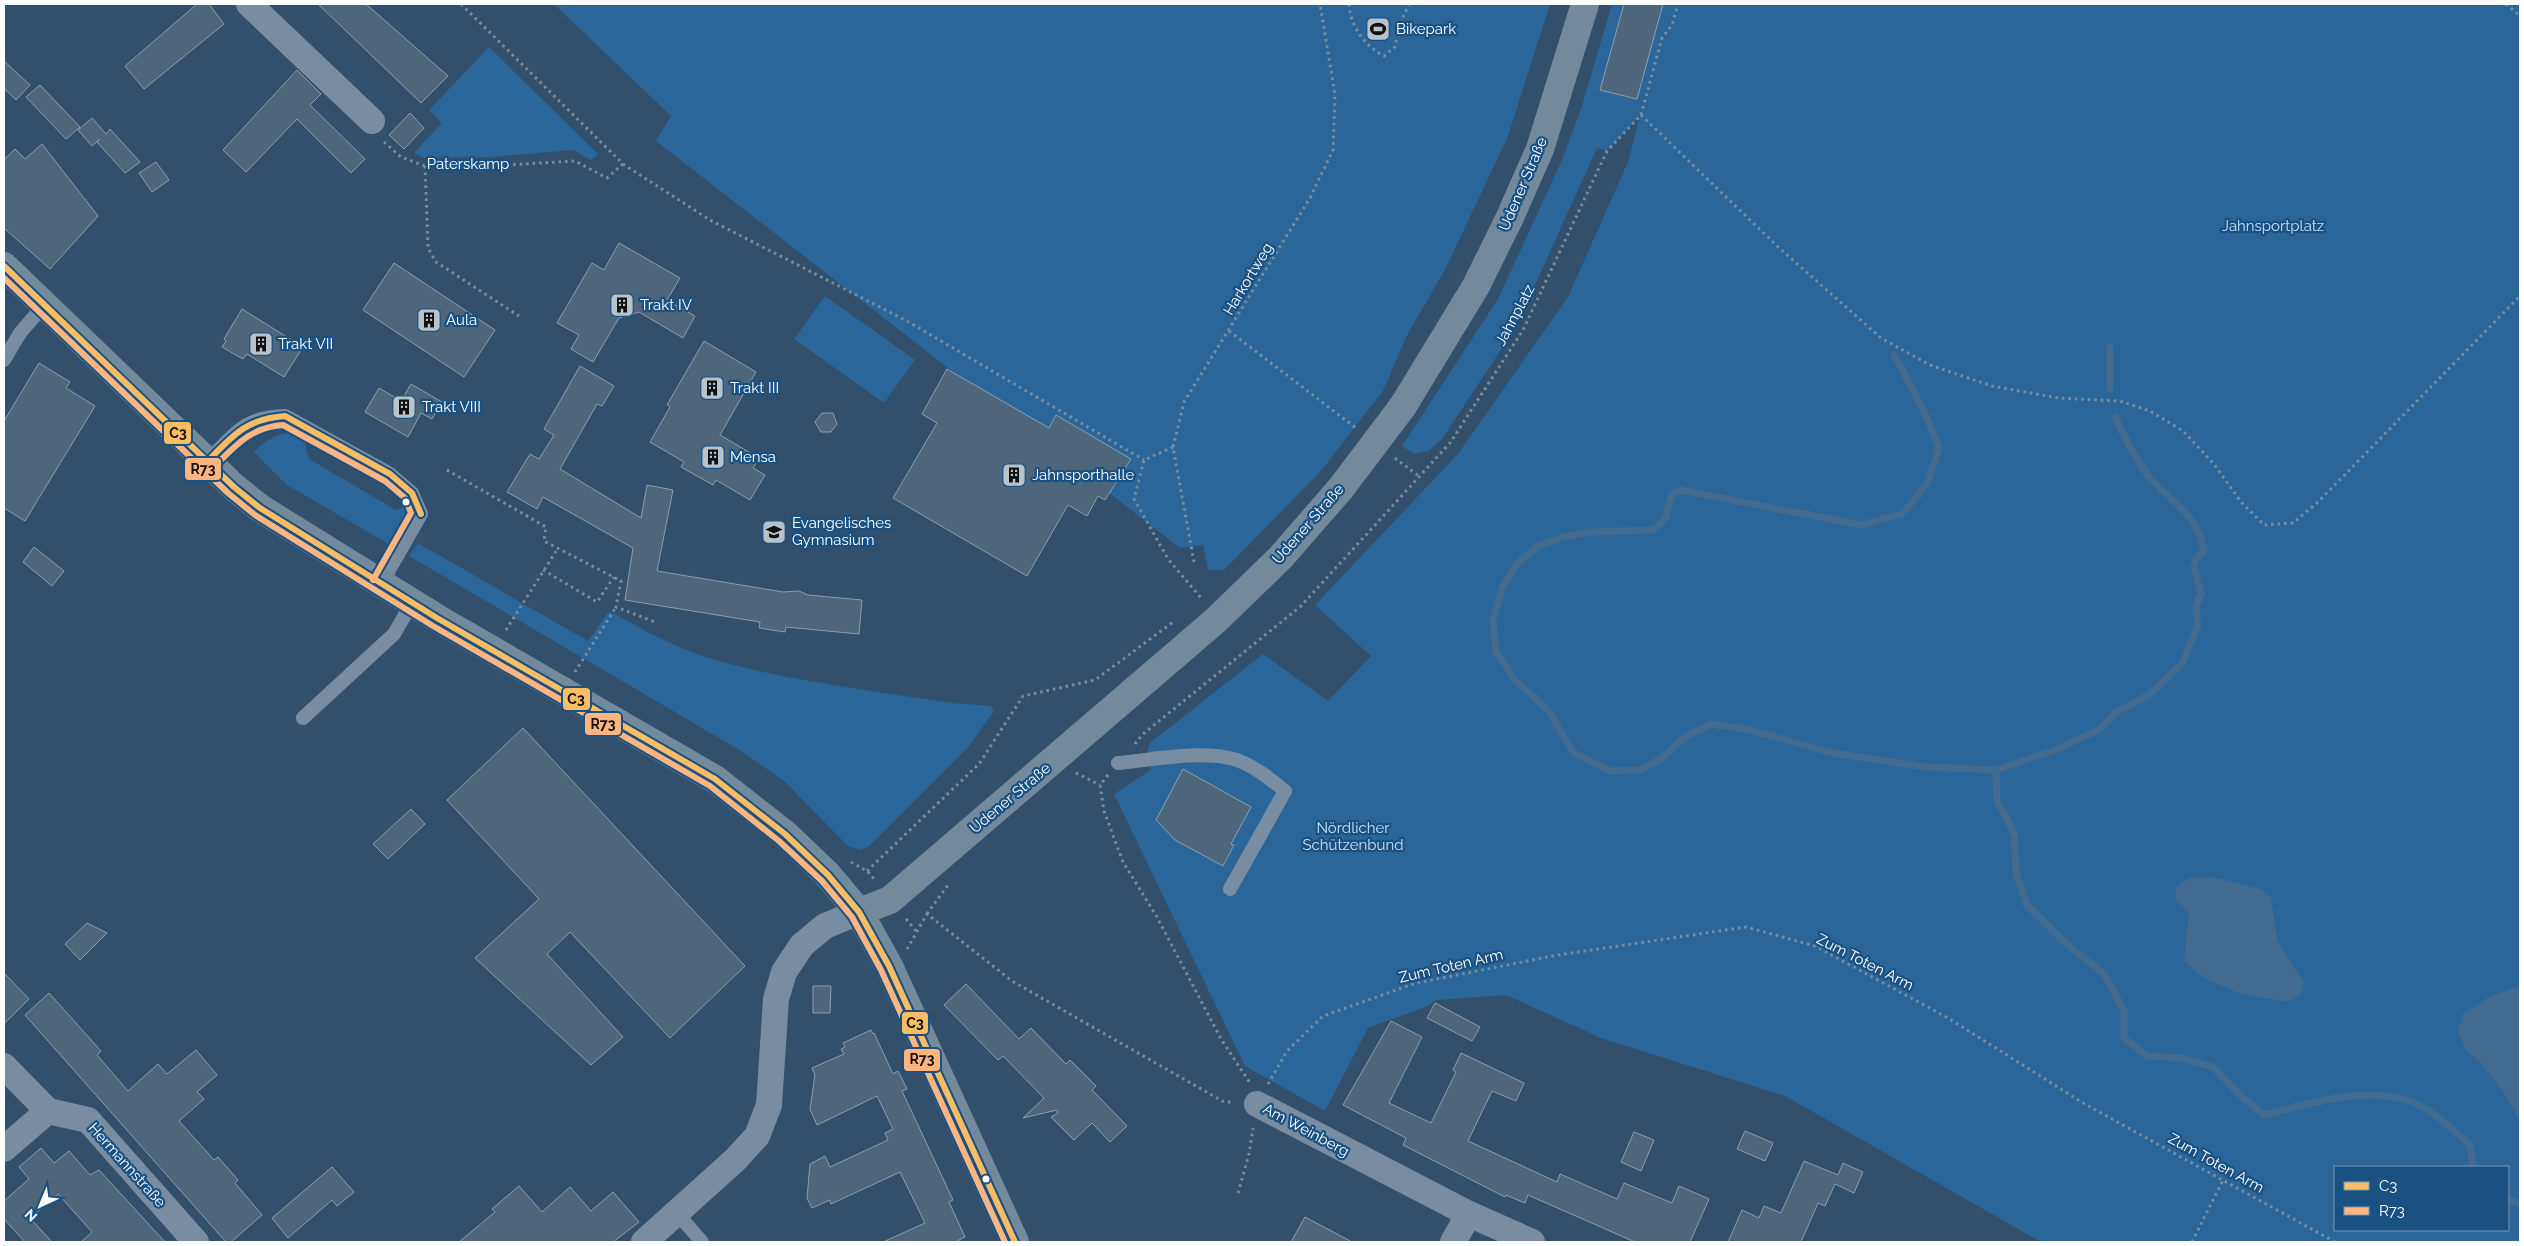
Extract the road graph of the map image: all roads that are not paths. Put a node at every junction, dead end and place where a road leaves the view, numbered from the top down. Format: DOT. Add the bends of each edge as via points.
graph roads {
  1 [pos="249,4"];
  2 [pos="1585,4"];
  3 [pos="372,121"];
  4 [pos="4,266"];
  5 [pos="45,304"];
  6 [pos="4,360"];
  7 [pos="207,462"];
  8 [pos="380,584"];
  9 [pos="412,603"];
  10 [pos="303,718"];
  11 [pos="1118,763"];
  12 [pos="1230,889"];
  13 [pos="859,912"];
  14 [pos="4,1066"];
  15 [pos="1257,1104"];
  16 [pos="48,1111"];
  17 [pos="4,1149"];
  18 [pos="677,1214"];
  19 [pos="1469,1214"];
  20 [pos="196,1242"];
  21 [pos="644,1242"];
  22 [pos="702,1242"];
  23 [pos="1015,1242"];
  24 [pos="1453,1242"];
  25 [pos="1532,1242"];
  1 -- 3 [label="street"];
  2 -- 13 [label="main road, Udener Straße, bridge" via="1540,150 1476,286 1403,406 1341,488 1281,557 1215,621 890,900"];
  4 -- 5 [label="main road"];
  5 -- 6 [label="lane" via="20,333"];
  5 -- 7 [label="main road"];
  7 -- 8 [label="main road" via="260,508"];
  7 -- 8 [label="lane" via="242,425 265,417 285,416 390,474 412,493 421,514"];
  8 -- 9 [label="main road"];
  9 -- 10 [label="lane" via="394,634"];
  9 -- 13 [label="main road" via="715,779 785,834 828,875"];
  11 -- 12 [label="lane" via="1200,755 1237,760 1286,791"];
  13 -- 18 [label="street" via="825,926 802,945 784,972 776,999 769,1105 757,1136"];
  13 -- 23 [label="main road" via="889,966"];
  14 -- 16 [label="street"];
  15 -- 19 [label="street, Am Weinberg"];
  16 -- 17 [label="street"];
  16 -- 20 [label="street, Hermannstraße" via="88,1120"];
  18 -- 21 [label="street"];
  18 -- 22 [label="lane"];
  19 -- 24 [label="street"];
  19 -- 25 [label="street, Am Weinberg"];
}
